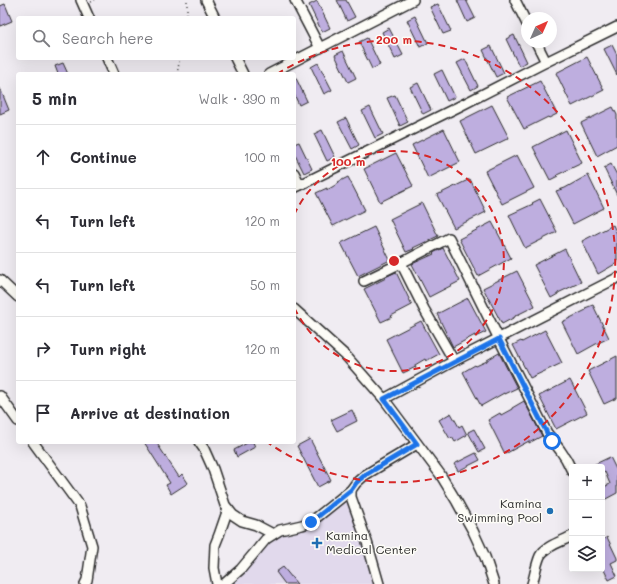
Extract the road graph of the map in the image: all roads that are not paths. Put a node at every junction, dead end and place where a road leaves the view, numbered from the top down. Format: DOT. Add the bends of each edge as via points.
graph roads {
  1 [pos="81,0"];
  2 [pos="206,0"];
  3 [pos="295,0"];
  4 [pos="413,0"];
  5 [pos="515,0"];
  6 [pos="521,12"];
  7 [pos="88,16"];
  8 [pos="214,16"];
  9 [pos="617,27"];
  10 [pos="320,48"];
  11 [pos="539,48"];
  12 [pos="108,60"];
  13 [pos="236,60"];
  14 [pos="546,62"];
  15 [pos="113,72"];
  16 [pos="242,72"];
  17 [pos="273,72"];
  18 [pos="297,187"];
  19 [pos="401,263"];
  20 [pos="617,278"];
  21 [pos="0,280"];
  22 [pos="364,281"];
  23 [pos="16,295"];
  24 [pos="296,310"];
  25 [pos="499,339"];
  26 [pos="454,361"];
  27 [pos="0,396"];
  28 [pos="384,399"];
  29 [pos="16,418"];
  30 [pos="34,444"];
  31 [pos="200,444"];
  32 [pos="417,444"];
  33 [pos="569,465"];
  34 [pos="351,490"];
  35 [pos="228,509"];
  36 [pos="273,534"];
  37 [pos="569,537"];
  38 [pos="85,584"];
  39 [pos="217,584"];
  40 [pos="224,584"];
  41 [pos="379,584"];
  42 [pos="494,584"];
  43 [pos="532,584"];
  1 -- 7 [label="street"];
  2 -- 8 [label="street"];
  3 -- 10 [label="street"];
  4 -- 10 [label="street"];
  5 -- 6 [label="street"];
  9 -- 14 [label="street"];
  10 -- 17 [label="street"];
  11 -- 14 [label="street"];
  12 -- 15 [label="street"];
  13 -- 16 [label="street"];
  14 -- 18 [label="street"];
  19 -- 22 [label="street"];
  19 -- 25 [label="street" via="449,238"];
  19 -- 26 [label="street"];
  20 -- 25 [label="street"];
  21 -- 23 [label="street"];
  24 -- 28 [label="street" via="346,356"];
  25 -- 26 [label="street"];
  25 -- 33 [label="street" via="547,433"];
  26 -- 28 [label="street"];
  27 -- 29 [label="street"];
  28 -- 32 [label="street"];
  30 -- 38 [label="street" via="80,506 92,546"];
  31 -- 35 [label="street"];
  32 -- 34 [label="street" via="365,475"];
  32 -- 42 [label="street" via="440,474 470,525"];
  34 -- 36 [label="street" via="311,522"];
  34 -- 41 [label="street"];
  35 -- 36 [label="street" via="242,521"];
  35 -- 39 [label="street" via="214,545"];
  36 -- 40 [label="street"];
  37 -- 43 [label="street" via="549,547 540,556"];
}
